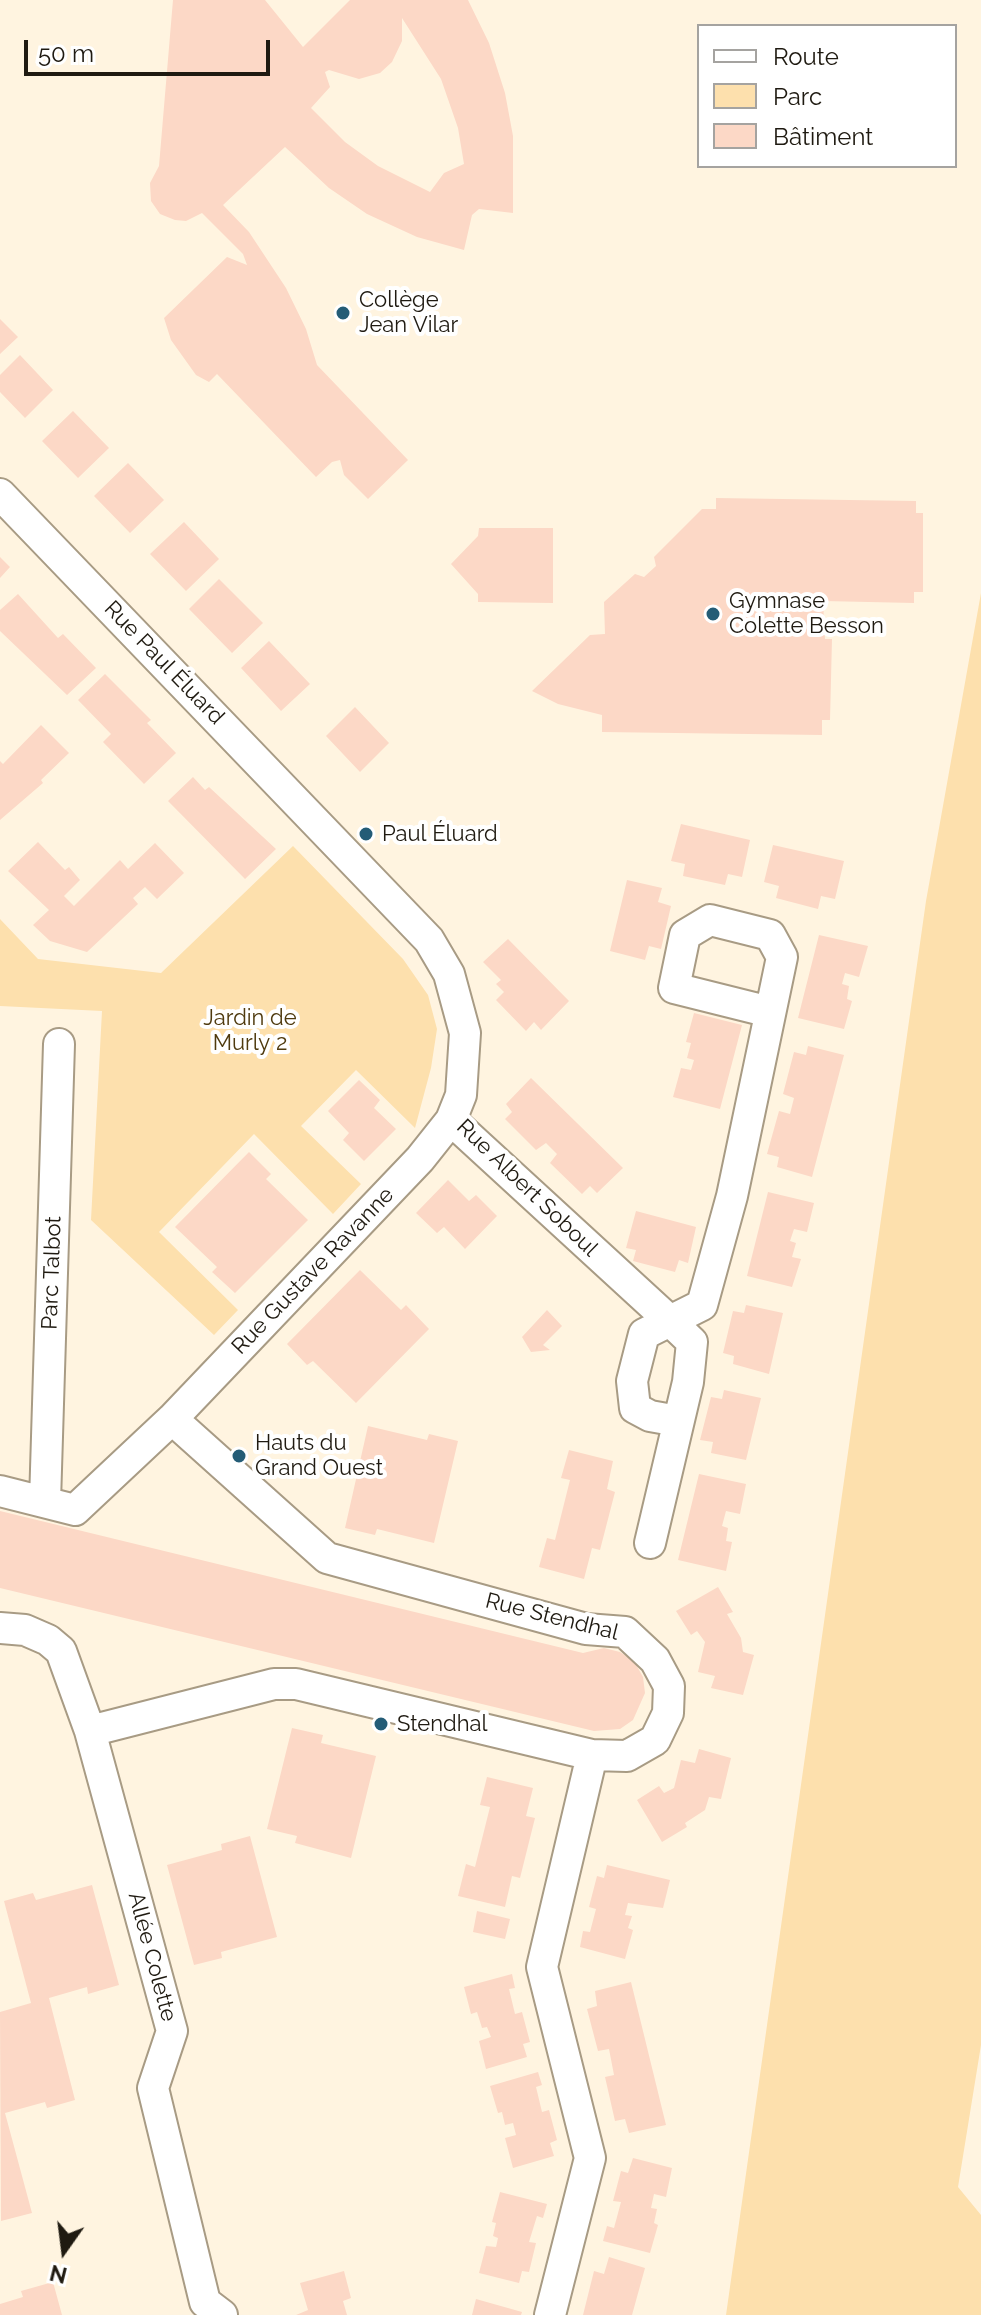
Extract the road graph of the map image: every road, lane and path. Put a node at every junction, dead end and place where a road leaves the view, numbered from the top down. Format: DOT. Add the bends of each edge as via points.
graph roads {
  1 [pos="0,494"];
  2 [pos="328,833"];
  3 [pos="770,1012"];
  4 [pos="59,1044"];
  5 [pos="451,1120"];
  6 [pos="670,1321"];
  7 [pos="172,1419"];
  8 [pos="678,1421"];
  9 [pos="0,1491"];
  10 [pos="45,1502"];
  11 [pos="650,1543"];
  12 [pos="0,1628"];
  13 [pos="90,1731"];
  14 [pos="592,1755"];
  15 [pos="222,2315"];
  16 [pos="550,2315"];
  1 -- 2 [label="street, Rue Paul Éluard"];
  2 -- 5 [label="street, Rue Albert Soboul" via="429,940 449,974 465,1033 461,1095"];
  3 -- 6 [label="street" via="732,1196 702,1305"];
  4 -- 10 [label="street, Parc Talbot"];
  5 -- 6 [label="street, Rue Albert Soboul"];
  5 -- 7 [label="street, Rue Gustave Ravanne"];
  6 -- 8 [label="street, Rue Albert Soboul" via="692,1342"];
  6 -- 8 [label="street" via="644,1334 632,1381 635,1408"];
  7 -- 10 [label="street" via="75,1510"];
  7 -- 14 [label="street, Rue Stendhal" via="327,1558 586,1629 625,1632 655,1660 669,1686 668,1713 655,1740 627,1756"];
  8 -- 11 [label="street, Rue Albert Soboul"];
  9 -- 10 [label="street"];
  12 -- 13 [label="street" via="25,1630 61,1651"];
  13 -- 14 [label="street, Rue Stendhal" via="274,1684 296,1684"];
  13 -- 15 [label="street, Allée Colette" via="172,2031 153,2088 205,2302"];
  14 -- 16 [label="street" via="542,1967 590,2158"];
}
